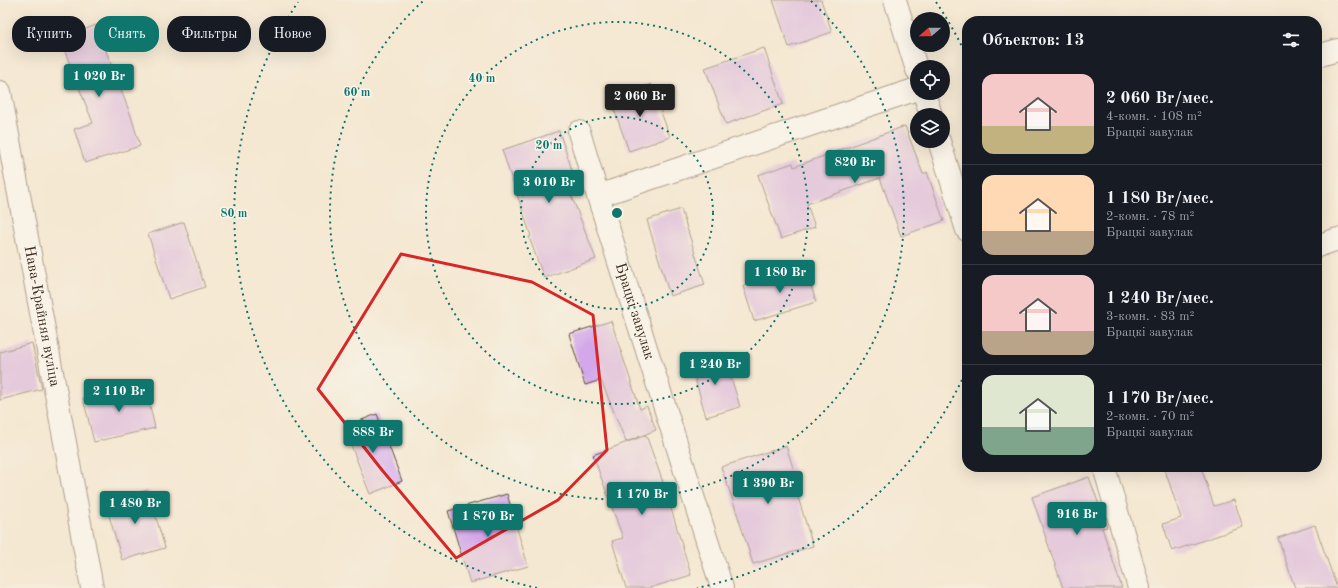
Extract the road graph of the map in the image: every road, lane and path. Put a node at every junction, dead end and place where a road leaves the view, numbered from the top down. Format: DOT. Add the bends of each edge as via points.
graph roads {
  1 [pos="895,0"];
  2 [pos="1338,50"];
  3 [pos="1322,55"];
  4 [pos="914,60"];
  5 [pos="0,92"];
  6 [pos="910,92"];
  7 [pos="579,132"];
  8 [pos="941,148"];
  9 [pos="598,196"];
  10 [pos="962,214"];
  11 [pos="1338,238"];
  12 [pos="1322,244"];
  13 [pos="1105,472"];
  14 [pos="92,588"];
  15 [pos="722,588"];
  16 [pos="1139,588"];
  1 -- 4 [label="street"];
  2 -- 3 [label="street"];
  5 -- 14 [label="street, Нава-Крайняя вуліца"];
  6 -- 9 [label="street"];
  7 -- 9 [label="street, Брацкі завулак"];
  8 -- 10 [label="street"];
  9 -- 15 [label="street, Брацкі завулак"];
  11 -- 12 [label="street"];
  13 -- 16 [label="street"];
}
